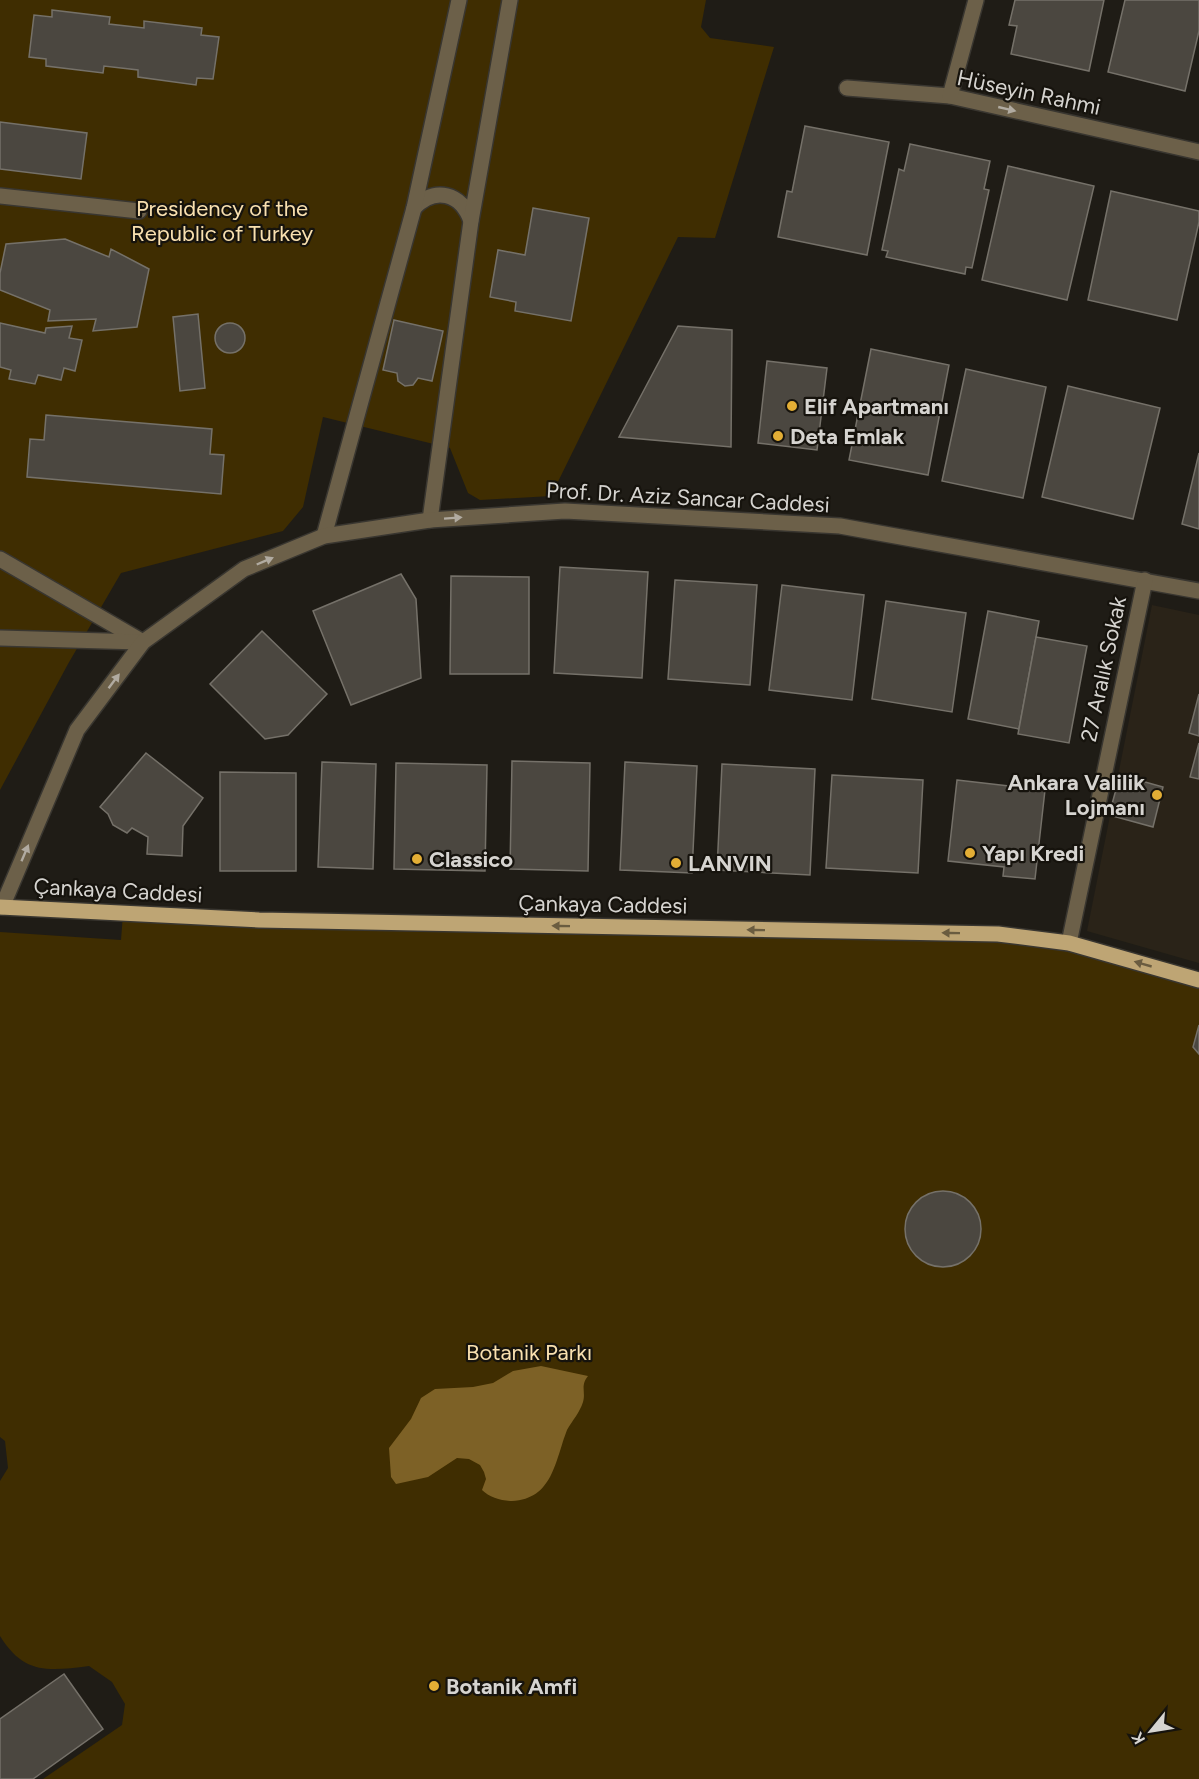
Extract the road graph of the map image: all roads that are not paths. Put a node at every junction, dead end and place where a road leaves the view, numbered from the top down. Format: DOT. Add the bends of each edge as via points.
graph roads {
  1 [pos="459,0"];
  2 [pos="510,0"];
  3 [pos="976,0"];
  4 [pos="847,88"];
  5 [pos="950,96"];
  6 [pos="1199,152"];
  7 [pos="0,196"];
  8 [pos="414,207"];
  9 [pos="139,211"];
  10 [pos="471,221"];
  11 [pos="430,519"];
  12 [pos="324,536"];
  13 [pos="0,559"];
  14 [pos="1145,580"];
  15 [pos="1199,591"];
  16 [pos="0,638"];
  17 [pos="143,642"];
  18 [pos="1,907"];
  19 [pos="1069,943"];
  20 [pos="1199,980"];
  1 -- 8 [label="street"];
  2 -- 10 [label="street"];
  3 -- 5 [label="street"];
  4 -- 5 [label="street, Hüseyin Rahmi"];
  5 -- 6 [label="street, Hüseyin Rahmi, one-way"];
  7 -- 9 [label="street"];
  8 -- 10 [label="street" via="423,198 447,194 467,210"];
  8 -- 12 [label="street"];
  10 -- 11 [label="street"];
  11 -- 12 [label="street, Prof. Dr. Aziz Sancar Caddesi"];
  11 -- 14 [label="street, Prof. Dr. Aziz Sancar Caddesi, one-way" via="565,511 840,526"];
  17 -- 12 [label="street, Prof. Dr. Aziz Sancar Caddesi, one-way" via="244,569"];
  13 -- 17 [label="street"];
  14 -- 15 [label="street, Prof. Dr. Aziz Sancar Caddesi"];
  14 -- 19 [label="street, 27 Aralık Sokak"];
  16 -- 17 [label="street"];
  18 -- 17 [label="street, Prof. Dr. Aziz Sancar Caddesi, one-way" via="77,730"];
  19 -- 18 [label="main road, Çankaya Caddesi, one-way" via="998,934 259,920"];
  20 -- 19 [label="main road, Çankaya Caddesi, one-way"];
}
